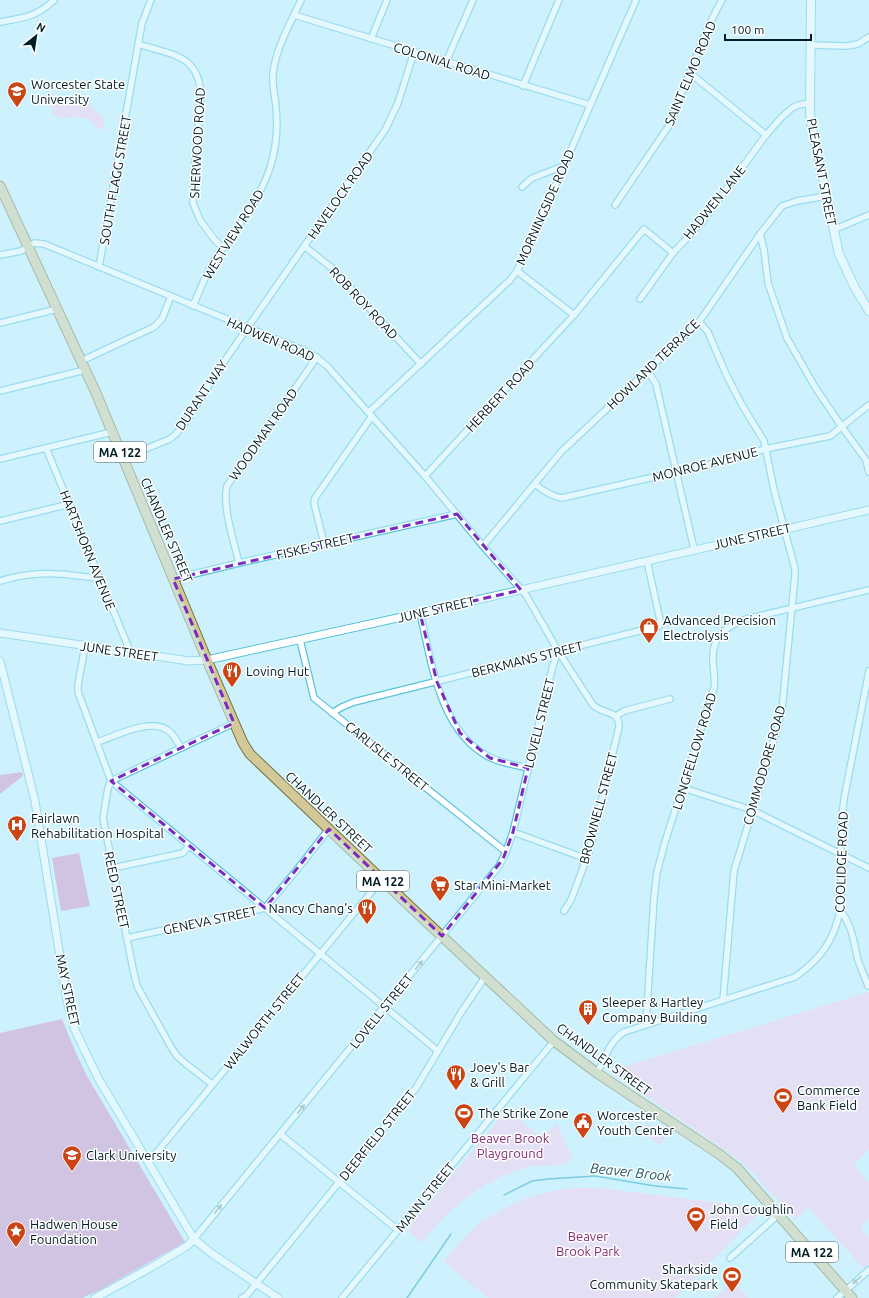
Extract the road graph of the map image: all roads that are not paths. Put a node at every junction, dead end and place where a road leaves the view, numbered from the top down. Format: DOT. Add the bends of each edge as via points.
graph roads {
  1 [pos="54,0"];
  2 [pos="151,0"];
  3 [pos="301,0"];
  4 [pos="387,0"];
  5 [pos="473,0"];
  6 [pos="559,0"];
  7 [pos="636,0"];
  8 [pos="722,0"];
  9 [pos="811,0"];
  10 [pos="294,15"];
  11 [pos="0,22"];
  12 [pos="869,37"];
  13 [pos="371,39"];
  14 [pos="138,44"];
  15 [pos="811,45"];
  16 [pos="414,52"];
  17 [pos="446,62"];
  18 [pos="690,73"];
  19 [pos="523,86"];
  20 [pos="810,103"];
  21 [pos="590,105"];
  22 [pos="766,135"];
  23 [pos="564,166"];
  24 [pos="0,186"];
  25 [pos="522,187"];
  26 [pos="826,196"];
  27 [pos="615,205"];
  28 [pos="869,215"];
  29 [pos="833,230"];
  30 [pos="760,234"];
  31 [pos="28,246"];
  32 [pos="304,246"];
  33 [pos="223,248"];
  34 [pos="673,253"];
  35 [pos="0,255"];
  36 [pos="99,267"];
  37 [pos="517,271"];
  38 [pos="171,296"];
  39 [pos="640,299"];
  40 [pos="193,306"];
  41 [pos="57,309"];
  42 [pos="869,311"];
  43 [pos="574,315"];
  44 [pos="699,322"];
  45 [pos="0,323"];
  46 [pos="247,328"];
  47 [pos="317,357"];
  48 [pos="81,361"];
  49 [pos="421,364"];
  50 [pos="86,370"];
  51 [pos="648,372"];
  52 [pos="0,391"];
  53 [pos="869,405"];
  54 [pos="371,414"];
  55 [pos="842,427"];
  56 [pos="112,432"];
  57 [pos="46,448"];
  58 [pos="766,449"];
  59 [pos="0,458"];
  60 [pos="123,458"];
  61 [pos="676,472"];
  62 [pos="869,472"];
  63 [pos="425,476"];
  64 [pos="535,484"];
  65 [pos="70,504"];
  66 [pos="869,510"];
  67 [pos="457,514"];
  68 [pos="0,521"];
  69 [pos="785,529"];
  70 [pos="324,543"];
  71 [pos="483,546"];
  72 [pos="694,549"];
  73 [pos="647,561"];
  74 [pos="239,563"];
  75 [pos="101,579"];
  76 [pos="174,580"];
  77 [pos="0,581"];
  78 [pos="521,590"];
  79 [pos="869,590"];
  80 [pos="792,608"];
  81 [pos="420,613"];
  82 [pos="0,633"];
  83 [pos="300,640"];
  84 [pos="86,646"];
  85 [pos="558,651"];
  86 [pos="130,652"];
  87 [pos="207,660"];
  88 [pos="0,661"];
  89 [pos="869,671"];
  90 [pos="436,682"];
  91 [pos="670,699"];
  92 [pos="332,713"];
  93 [pos="616,716"];
  94 [pos="234,723"];
  95 [pos="97,742"];
  96 [pos="181,748"];
  97 [pos="528,768"];
  98 [pos="111,781"];
  99 [pos="683,788"];
  100 [pos="752,810"];
  101 [pos="329,830"];
  102 [pos="513,832"];
  103 [pos="189,846"];
  104 [pos="506,852"];
  105 [pos="841,854"];
  106 [pos="587,859"];
  107 [pos="113,868"];
  108 [pos="869,868"];
  109 [pos="382,879"];
  110 [pos="265,908"];
  111 [pos="840,910"];
  112 [pos="564,911"];
  113 [pos="442,936"];
  114 [pos="127,938"];
  115 [pos="320,954"];
  116 [pos="485,977"];
  117 [pos="868,986"];
  118 [pos="723,1000"];
  119 [pos="384,1007"];
  120 [pos="646,1024"];
  121 [pos="554,1041"];
  122 [pos="438,1050"];
  123 [pos="597,1073"];
  124 [pos="212,1084"];
  125 [pos="280,1134"];
  126 [pos="148,1163"];
  127 [pos="339,1182"];
  128 [pos="779,1214"];
  129 [pos="398,1230"];
  130 [pos="194,1239"];
  131 [pos="730,1258"];
  132 [pos="869,1270"];
  133 [pos="256,1283"];
  134 [pos="846,1290"];
  135 [pos="95,1298"];
  136 [pos="242,1298"];
  137 [pos="278,1298"];
  138 [pos="342,1298"];
  139 [pos="837,1298"];
  140 [pos="852,1298"];
  1 -- 11 [label="street" via="38,13"];
  2 -- 14 [label="street, SOUTH FLAGG STREET" via="142,23"];
  3 -- 10 [label="street, WESTVIEW ROAD"];
  4 -- 13 [label="street"];
  5 -- 17 [label="street"];
  6 -- 19 [label="street"];
  7 -- 21 [label="street, MORNINGSIDE ROAD"];
  8 -- 18 [label="street, SAINT ELMO ROAD"];
  9 -- 15 [label="main road, PLEASANT STREET"];
  10 -- 13 [label="street, COLONIAL ROAD"];
  10 -- 33 [label="street, WESTVIEW ROAD" via="273,72 277,120 270,166 248,214"];
  12 -- 15 [label="street" via="858,44 847,46"];
  13 -- 16 [label="street, COLONIAL ROAD"];
  14 -- 33 [label="street, SHERWOOD ROAD" via="187,61 198,75 201,96 193,204 200,220"];
  14 -- 36 [label="street, SOUTH FLAGG STREET"];
  15 -- 20 [label="main road, PLEASANT STREET"];
  16 -- 17 [label="street, COLONIAL ROAD"];
  16 -- 32 [label="street, HAVELOCK ROAD" via="390,122"];
  17 -- 19 [label="street, COLONIAL ROAD"];
  18 -- 22 [label="street"];
  18 -- 27 [label="street, SAINT ELMO ROAD" via="668,127"];
  19 -- 21 [label="street, COLONIAL ROAD"];
  20 -- 22 [label="street, HADWEN LANE" via="792,108"];
  20 -- 26 [label="main road, PLEASANT STREET" via="812,128"];
  21 -- 23 [label="street, MORNINGSIDE ROAD"];
  22 -- 34 [label="street, HADWEN LANE" via="702,221"];
  23 -- 25 [label="street" via="532,178"];
  23 -- 37 [label="street, MORNINGSIDE ROAD"];
  24 -- 31 [label="main road, CHANDLER STREET / MA 122"];
  26 -- 29 [label="main road, PLEASANT STREET"];
  26 -- 30 [label="street, HOWLAND TERRACE" via="782,206"];
  28 -- 29 [label="street"];
  29 -- 42 [label="main road, PLEASANT STREET" via="841,260"];
  30 -- 44 [label="street, HOWLAND TERRACE"];
  30 -- 55 [label="street" via="768,283 787,338 815,388"];
  31 -- 35 [label="street, HADWEN ROAD" via="20,251"];
  31 -- 36 [label="street, HADWEN ROAD" via="44,244"];
  31 -- 41 [label="main road, CHANDLER STREET / MA 122"];
  32 -- 46 [label="street, HAVELOCK ROAD"];
  32 -- 49 [label="street, ROB ROY ROAD" via="332,268"];
  33 -- 40 [label="street, WESTVIEW ROAD" via="208,272"];
  34 -- 39 [label="street, HADWEN LANE"];
  34 -- 43 [label="street" via="644,229"];
  36 -- 38 [label="street, HADWEN ROAD"];
  37 -- 43 [label="street"];
  37 -- 49 [label="street, MORNINGSIDE ROAD"];
  38 -- 40 [label="street, HADWEN ROAD"];
  38 -- 48 [label="street" via="162,319 154,327"];
  40 -- 46 [label="street, HADWEN ROAD"];
  41 -- 45 [label="street"];
  41 -- 48 [label="main road, CHANDLER STREET / MA 122"];
  43 -- 63 [label="street, HERBERT ROAD"];
  44 -- 51 [label="street, HOWLAND TERRACE"];
  44 -- 58 [label="street, COMMODORE ROAD" via="708,332 726,374"];
  46 -- 47 [label="street, HADWEN ROAD"];
  46 -- 60 [label="street, DURANT WAY" via="176,434 162,443"];
  47 -- 54 [label="street, HADWEN ROAD"];
  47 -- 74 [label="street, WOODMAN ROAD" via="226,486 226,504"];
  48 -- 50 [label="main road, CHANDLER STREET / MA 122"];
  49 -- 54 [label="street, MORNINGSIDE ROAD"];
  50 -- 52 [label="street"];
  50 -- 56 [label="main road, CHANDLER STREET / MA 122"];
  51 -- 61 [label="street" via="656,384"];
  51 -- 64 [label="street, HOWLAND TERRACE" via="566,448"];
  53 -- 55 [label="street, MONROE AVENUE"];
  54 -- 63 [label="street, HADWEN ROAD"];
  54 -- 70 [label="street, MORNINGSIDE ROAD" via="315,498"];
  55 -- 58 [label="street, MONROE AVENUE" via="830,436"];
  55 -- 62 [label="street" via="866,460"];
  56 -- 57 [label="street"];
  56 -- 60 [label="main road, CHANDLER STREET / MA 122"];
  57 -- 59 [label="street"];
  57 -- 65 [label="street, HARTSHORN AVENUE"];
  58 -- 61 [label="street, MONROE AVENUE"];
  58 -- 69 [label="street, COMMODORE ROAD"];
  60 -- 76 [label="main road, CHANDLER STREET / MA 122"];
  61 -- 64 [label="street, MONROE AVENUE" via="562,498 548,494"];
  61 -- 72 [label="street"];
  63 -- 67 [label="street, HADWEN ROAD"];
  64 -- 71 [label="street, HOWLAND TERRACE"];
  65 -- 68 [label="street"];
  65 -- 75 [label="street, HARTSHORN AVENUE"];
  66 -- 69 [label="street, JUNE STREET"];
  67 -- 70 [label="street, FISKE STREET"];
  67 -- 71 [label="street, HADWEN ROAD"];
  69 -- 72 [label="street, JUNE STREET"];
  69 -- 80 [label="street, COMMODORE ROAD" via="795,575"];
  70 -- 74 [label="street, FISKE STREET"];
  71 -- 78 [label="street, HADWEN ROAD"];
  72 -- 73 [label="street, JUNE STREET"];
  73 -- 78 [label="street, JUNE STREET"];
  73 -- 85 [label="street, BERKMANS STREET" via="660,624"];
  74 -- 76 [label="street, FISKE STREET"];
  75 -- 77 [label="street" via="51,573"];
  75 -- 86 [label="street, HARTSHORN AVENUE"];
  76 -- 87 [label="main road, CHANDLER STREET / MA 122"];
  78 -- 81 [label="street, JUNE STREET"];
  78 -- 85 [label="street"];
  79 -- 80 [label="street, LONGFELLOW ROAD"];
  80 -- 99 [label="street, LONGFELLOW ROAD" via="735,623 726,628 717,640 713,657 716,676 714,688"];
  80 -- 100 [label="street, COMMODORE ROAD" via="782,710"];
  81 -- 83 [label="street, JUNE STREET"];
  81 -- 90 [label="street"];
  82 -- 84 [label="street, JUNE STREET"];
  83 -- 87 [label="street, JUNE STREET"];
  83 -- 92 [label="street, CARLISLE STREET" via="314,698"];
  84 -- 86 [label="street, JUNE STREET"];
  84 -- 95 [label="street" via="78,692"];
  85 -- 90 [label="street, BERKMANS STREET"];
  85 -- 93 [label="street" via="594,705 601,711"];
  85 -- 97 [label="street, LOVELL STREET"];
  86 -- 87 [label="street, JUNE STREET" via="189,661"];
  87 -- 94 [label="main road, CHANDLER STREET / MA 122"];
  88 -- 126 [label="street, MAY STREET" via="35,801 72,1022 98,1078"];
  89 -- 105 [label="street, COOLIDGE ROAD" via="844,799"];
  90 -- 92 [label="street, BERKMANS STREET" via="354,702"];
  90 -- 97 [label="street" via="452,720 469,743 490,758"];
  91 -- 93 [label="street" via="624,711"];
  92 -- 104 [label="street, CARLISLE STREET"];
  93 -- 106 [label="street, BROWNELL STREET" via="619,727"];
  94 -- 96 [label="street"];
  94 -- 101 [label="main road, CHANDLER STREET / MA 122" via="250,754"];
  95 -- 96 [label="street" via="140,727 156,725 170,732"];
  95 -- 98 [label="street"];
  96 -- 98 [label="street"];
  97 -- 102 [label="street, LOVELL STREET"];
  98 -- 103 [label="street"];
  98 -- 107 [label="street, REED STREET" via="103,818"];
  99 -- 100 [label="street"];
  99 -- 120 [label="street, LONGFELLOW ROAD" via="657,872"];
  100 -- 105 [label="street"];
  100 -- 118 [label="street, COMMODORE ROAD" via="734,870"];
  101 -- 109 [label="main road, CHANDLER STREET / MA 122"];
  101 -- 110 [label="street, GENEVA STREET"];
  102 -- 104 [label="street, LOVELL STREET"];
  102 -- 106 [label="street"];
  103 -- 107 [label="street" via="183,853"];
  103 -- 110 [label="street"];
  104 -- 113 [label="street, LOVELL STREET" via="495,872"];
  105 -- 108 [label="street"];
  105 -- 111 [label="street, COOLIDGE ROAD"];
  106 -- 112 [label="street, BROWNELL STREET"];
  107 -- 114 [label="street, REED STREET"];
  109 -- 113 [label="main road, CHANDLER STREET / MA 122"];
  109 -- 115 [label="street, WALWORTH STREET"];
  110 -- 114 [label="street, GENEVA STREET"];
  110 -- 115 [label="street"];
  111 -- 117 [label="street" via="848,920"];
  111 -- 118 [label="street, COOLIDGE ROAD" via="828,945 808,968 794,977"];
  113 -- 116 [label="main road, CHANDLER STREET / MA 122"];
  119 -- 113 [label="street, LOVELL STREET, one-way"];
  114 -- 124 [label="street, REED STREET" via="137,986 168,1042 177,1056"];
  115 -- 119 [label="street"];
  115 -- 124 [label="street, WALWORTH STREET"];
  116 -- 121 [label="main road, CHANDLER STREET / MA 122"];
  116 -- 122 [label="street, DEERFIELD STREET"];
  118 -- 120 [label="street, COOLIDGE ROAD"];
  119 -- 122 [label="street"];
  125 -- 119 [label="street, LOVELL STREET, one-way"];
  120 -- 123 [label="street, COOLIDGE ROAD" via="618,1036"];
  121 -- 123 [label="main road, CHANDLER STREET / MA 122"];
  121 -- 129 [label="street, MANN STREET"];
  122 -- 127 [label="street, DEERFIELD STREET" via="416,1088"];
  123 -- 128 [label="main road, CHANDLER STREET / MA 122" via="719,1154 742,1173"];
  124 -- 126 [label="street, WALWORTH STREET"];
  125 -- 127 [label="street"];
  130 -- 125 [label="street, LOVELL STREET, one-way"];
  126 -- 130 [label="street, MAY STREET"];
  127 -- 129 [label="street"];
  127 -- 133 [label="street, DEERFIELD STREET"];
  128 -- 131 [label="street"];
  128 -- 134 [label="main road, CHANDLER STREET / MA 122"];
  129 -- 138 [label="street, MANN STREET"];
  130 -- 133 [label="street, MAY STREET"];
  130 -- 135 [label="street, LOVELL STREET" via="187,1246"];
  132 -- 134 [label="street, one-way"];
  133 -- 136 [label="street, DEERFIELD STREET"];
  133 -- 137 [label="street, MAY STREET"];
  134 -- 139 [label="street"];
  134 -- 140 [label="main road, CHANDLER STREET / MA 122"];
}
